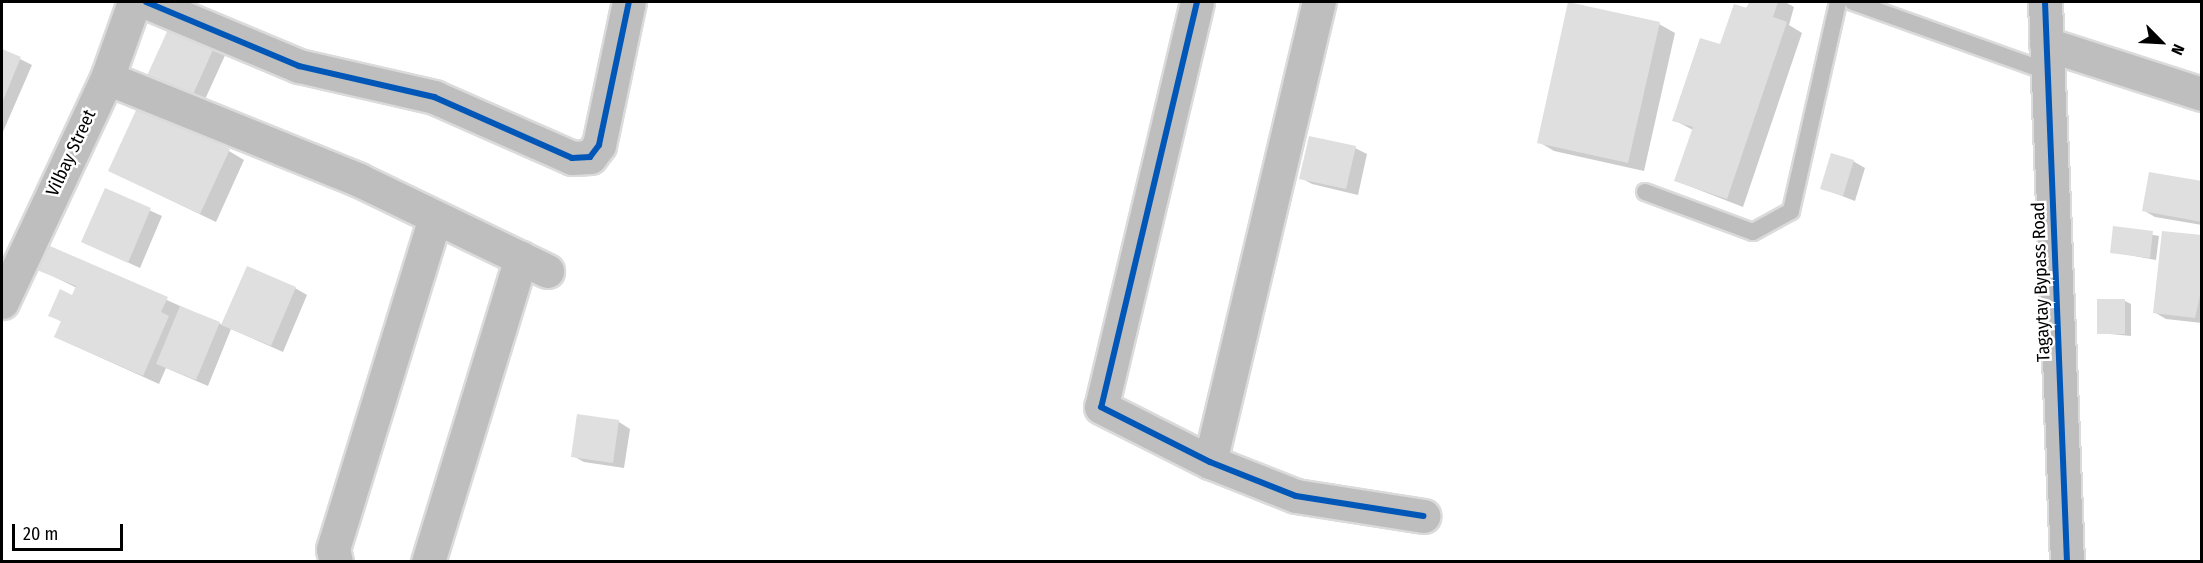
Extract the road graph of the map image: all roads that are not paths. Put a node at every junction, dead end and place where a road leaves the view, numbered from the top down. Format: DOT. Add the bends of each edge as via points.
graph roads {
  1 [pos="134,2"];
  2 [pos="146,2"];
  3 [pos="629,2"];
  4 [pos="1197,2"];
  5 [pos="1318,2"];
  6 [pos="1838,2"];
  7 [pos="1853,2"];
  8 [pos="2045,2"];
  9 [pos="2047,58"];
  10 [pos="106,78"];
  11 [pos="2202,94"];
  12 [pos="1645,192"];
  13 [pos="435,217"];
  14 [pos="2,302"];
  15 [pos="1210,462"];
  16 [pos="1423,516"];
  17 [pos="336,561"];
  18 [pos="428,561"];
  19 [pos="2067,561"];
  1 -- 10 [label="street, Vilbay Street"];
  2 -- 3 [label="street" via="299,66 434,97 572,158 590,157 599,145"];
  4 -- 15 [label="street" via="1101,407"];
  5 -- 15 [label="street"];
  6 -- 12 [label="lane" via="1791,211 1753,232"];
  7 -- 9 [label="lane"];
  8 -- 9 [label="street, Tagaytay Bypass Road"];
  9 -- 11 [label="street"];
  9 -- 19 [label="street, Tagaytay Bypass Road"];
  10 -- 13 [label="street" via="359,180"];
  10 -- 14 [label="street, Vilbay Street"];
  13 -- 17 [label="street" via="333,549"];
  13 -- 18 [label="street" via="534,264"];
  15 -- 16 [label="street" via="1296,496"];
}
